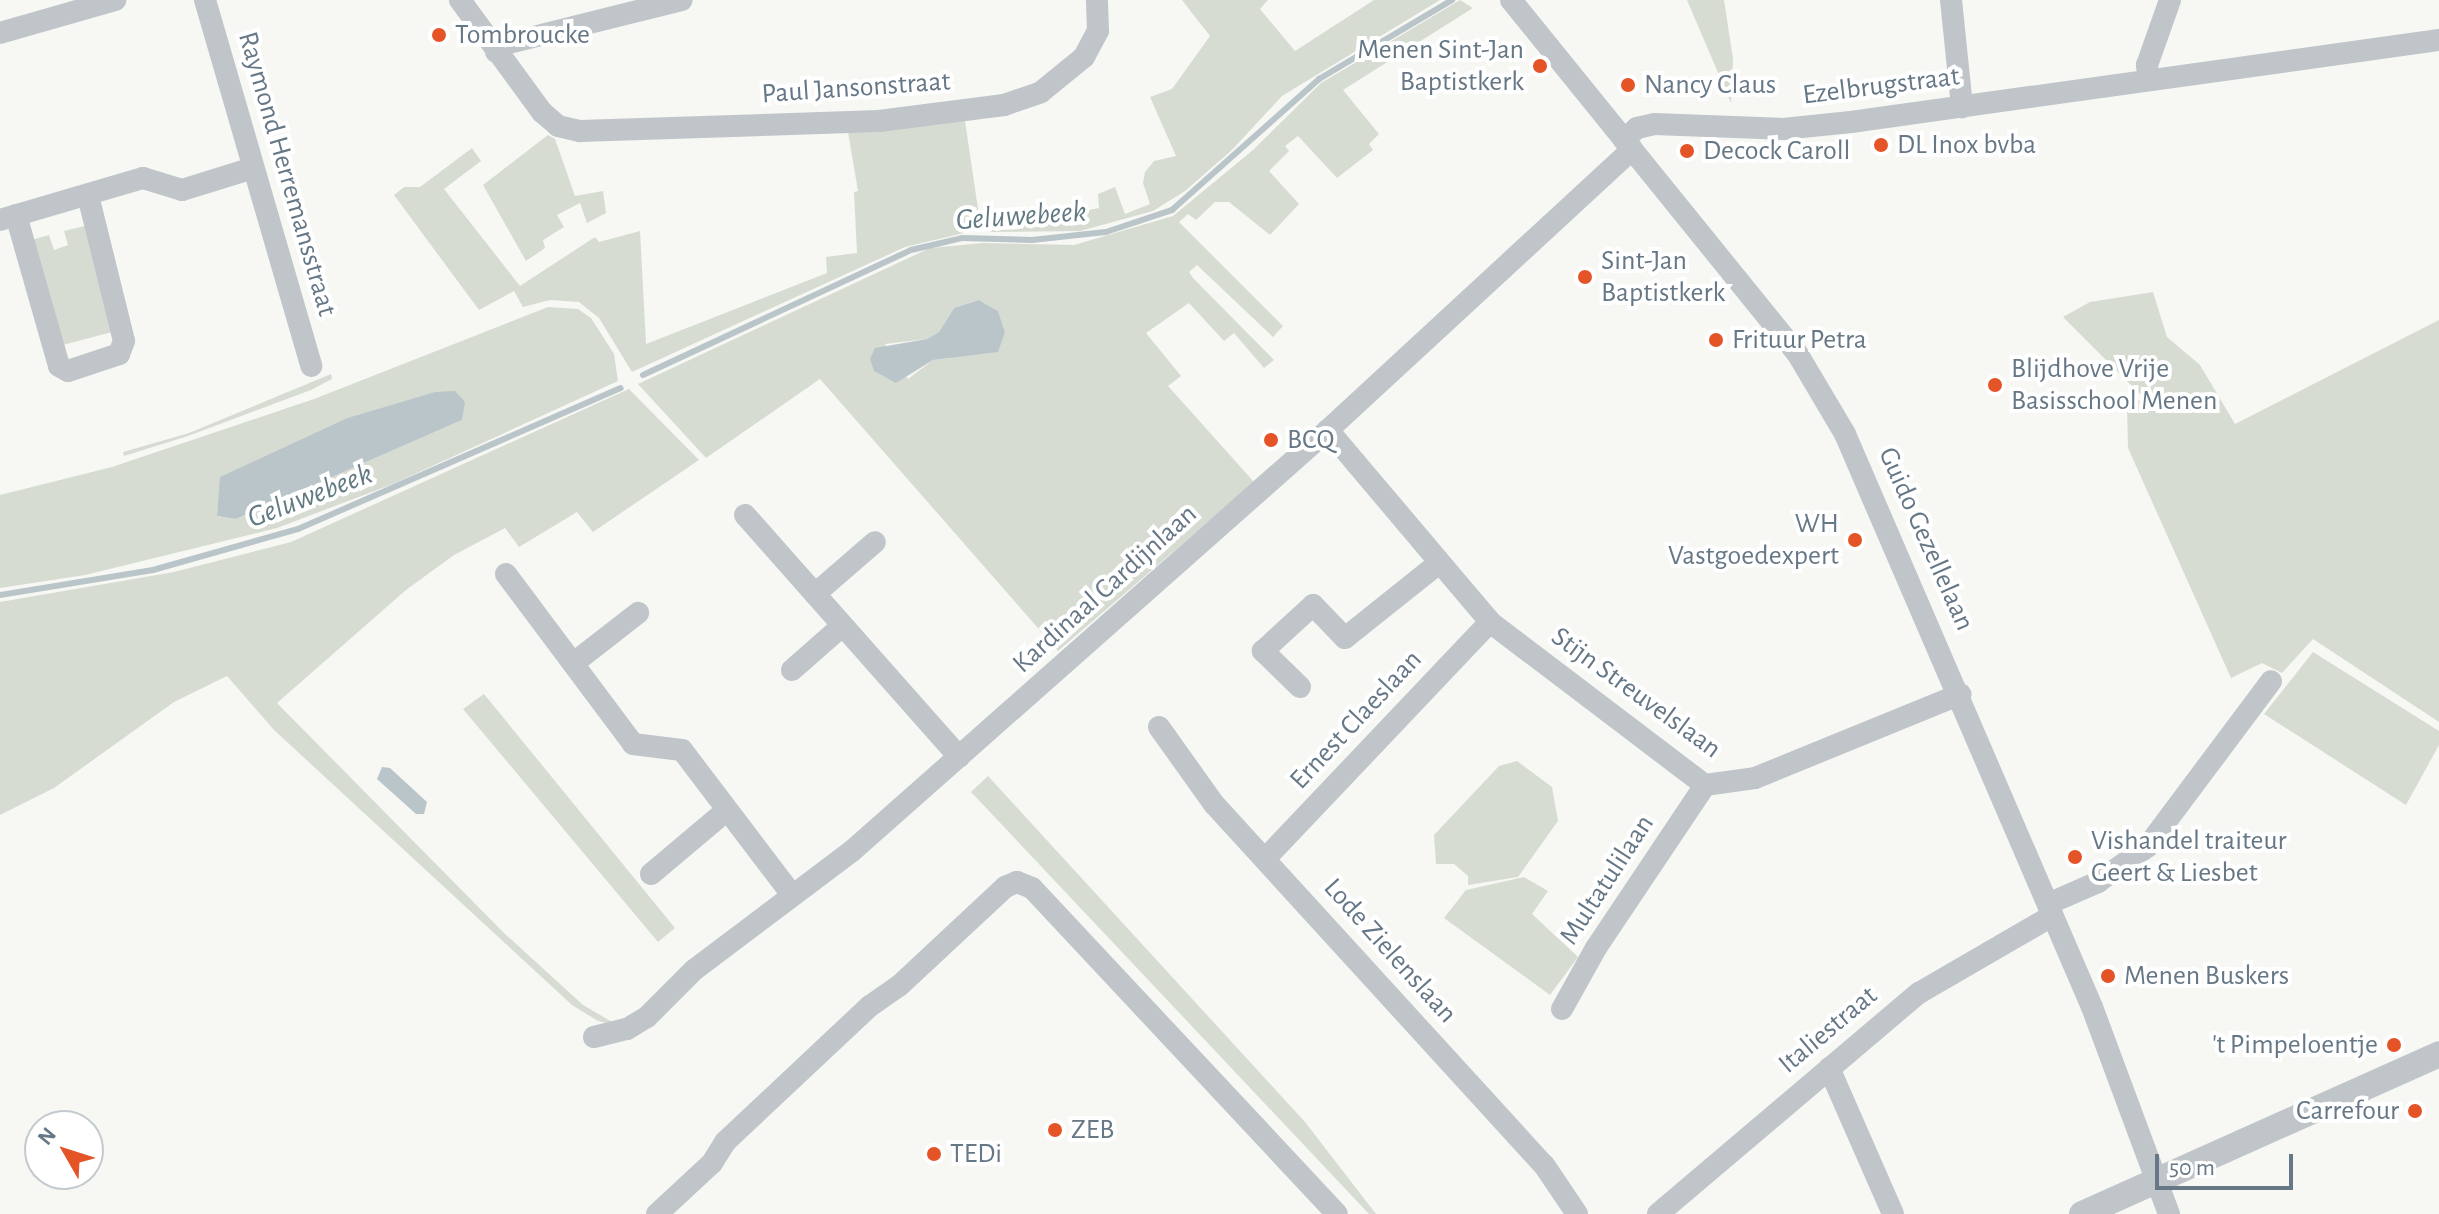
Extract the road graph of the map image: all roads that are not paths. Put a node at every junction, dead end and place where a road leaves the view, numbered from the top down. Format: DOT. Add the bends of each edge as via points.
graph roads {
  1 [pos="115,0"];
  2 [pos="205,0"];
  3 [pos="460,0"];
  4 [pos="682,0"];
  5 [pos="1097,0"];
  6 [pos="1511,0"];
  7 [pos="1951,0"];
  8 [pos="2170,0"];
  9 [pos="0,33"];
  10 [pos="2439,40"];
  11 [pos="496,52"];
  12 [pos="2149,80"];
  13 [pos="1962,107"];
  14 [pos="1628,145"];
  15 [pos="253,168"];
  16 [pos="88,195"];
  17 [pos="8,218"];
  18 [pos="311,366"];
  19 [pos="1328,430"];
  20 [pos="745,515"];
  21 [pos="875,542"];
  22 [pos="1439,563"];
  23 [pos="506,574"];
  24 [pos="815,594"];
  25 [pos="638,613"];
  26 [pos="1490,622"];
  27 [pos="842,626"];
  28 [pos="575,662"];
  29 [pos="792,670"];
  30 [pos="2271,681"];
  31 [pos="1300,687"];
  32 [pos="1961,694"];
  33 [pos="1159,727"];
  34 [pos="959,757"];
  35 [pos="1705,785"];
  36 [pos="727,810"];
  37 [pos="1265,859"];
  38 [pos="651,874"];
  39 [pos="792,895"];
  40 [pos="2050,910"];
  41 [pos="1562,1009"];
  42 [pos="594,1037"];
  43 [pos="2439,1054"];
  44 [pos="1829,1068"];
  45 [pos="2156,1178"];
  46 [pos="657,1214"];
  47 [pos="1337,1214"];
  48 [pos="1577,1214"];
  49 [pos="1658,1214"];
  50 [pos="1893,1214"];
  51 [pos="2082,1214"];
  52 [pos="2169,1214"];
  1 -- 9 [label="street"];
  2 -- 15 [label="street, Raymond Herremansstraat"];
  3 -- 11 [label="street"];
  4 -- 11 [label="street" via="505,44"];
  5 -- 11 [label="street, Paul Jansonstraat" via="1098,31 1084,57 1041,92 1004,105 879,121 580,131 558,126"];
  6 -- 14 [label="street, Guido Gezellelaan"];
  7 -- 13 [label="street"];
  8 -- 12 [label="street" via="2147,65"];
  10 -- 12 [label="street, Ezelbrugstraat"];
  12 -- 13 [label="street, Ezelbrugstraat"];
  13 -- 14 [label="street, Ezelbrugstraat" via="1783,129 1654,124 1637,128"];
  14 -- 19 [label="street, Kardinaal Cardijnlaan"];
  14 -- 32 [label="street, Guido Gezellelaan" via="1797,353 1826,400 1866,476"];
  15 -- 16 [label="street" via="182,190 143,178"];
  15 -- 18 [label="street, Raymond Herremansstraat"];
  16 -- 17 [label="street"];
  16 -- 17 [label="street" via="124,341 119,354 68,371 59,366"];
  19 -- 22 [label="street, Stijn Streuvelslaan"];
  19 -- 34 [label="street, Kardinaal Cardijnlaan"];
  20 -- 24 [label="street"];
  21 -- 24 [label="street"];
  22 -- 26 [label="street, Stijn Streuvelslaan"];
  22 -- 31 [label="street" via="1345,638 1313,605 1263,651"];
  23 -- 28 [label="street"];
  24 -- 27 [label="street"];
  25 -- 28 [label="street"];
  26 -- 35 [label="street, Stijn Streuvelslaan"];
  26 -- 37 [label="street, Ernest Claeslaan"];
  27 -- 29 [label="street"];
  27 -- 34 [label="street"];
  28 -- 36 [label="street" via="633,744 682,750"];
  30 -- 40 [label="street, Italiestraat" via="2147,847"];
  32 -- 35 [label="street, Stijn Streuvelslaan" via="1755,778"];
  32 -- 40 [label="street, Guido Gezellelaan"];
  33 -- 37 [label="street, Lode Zielenslaan" via="1214,804"];
  34 -- 39 [label="street, Kardinaal Cardijnlaan" via="852,851"];
  35 -- 41 [label="street, Multatulilaan" via="1596,948"];
  36 -- 38 [label="street"];
  36 -- 39 [label="street"];
  37 -- 48 [label="street, Lode Zielenslaan" via="1544,1165"];
  39 -- 42 [label="street, Kardinaal Cardijnlaan" via="694,970 647,1017 627,1029"];
  40 -- 44 [label="street, Italiestraat" via="1919,993"];
  40 -- 45 [label="street, Guido Gezellelaan" via="2137,1118"];
  43 -- 45 [label="street"];
  44 -- 49 [label="street, Italiestraat"];
  44 -- 50 [label="street"];
  45 -- 51 [label="street"];
  45 -- 52 [label="street, Guido Gezellelaan"];
  46 -- 47 [label="street" via="712,1163 725,1142 870,1006 1017,882 1032,888"];
}
